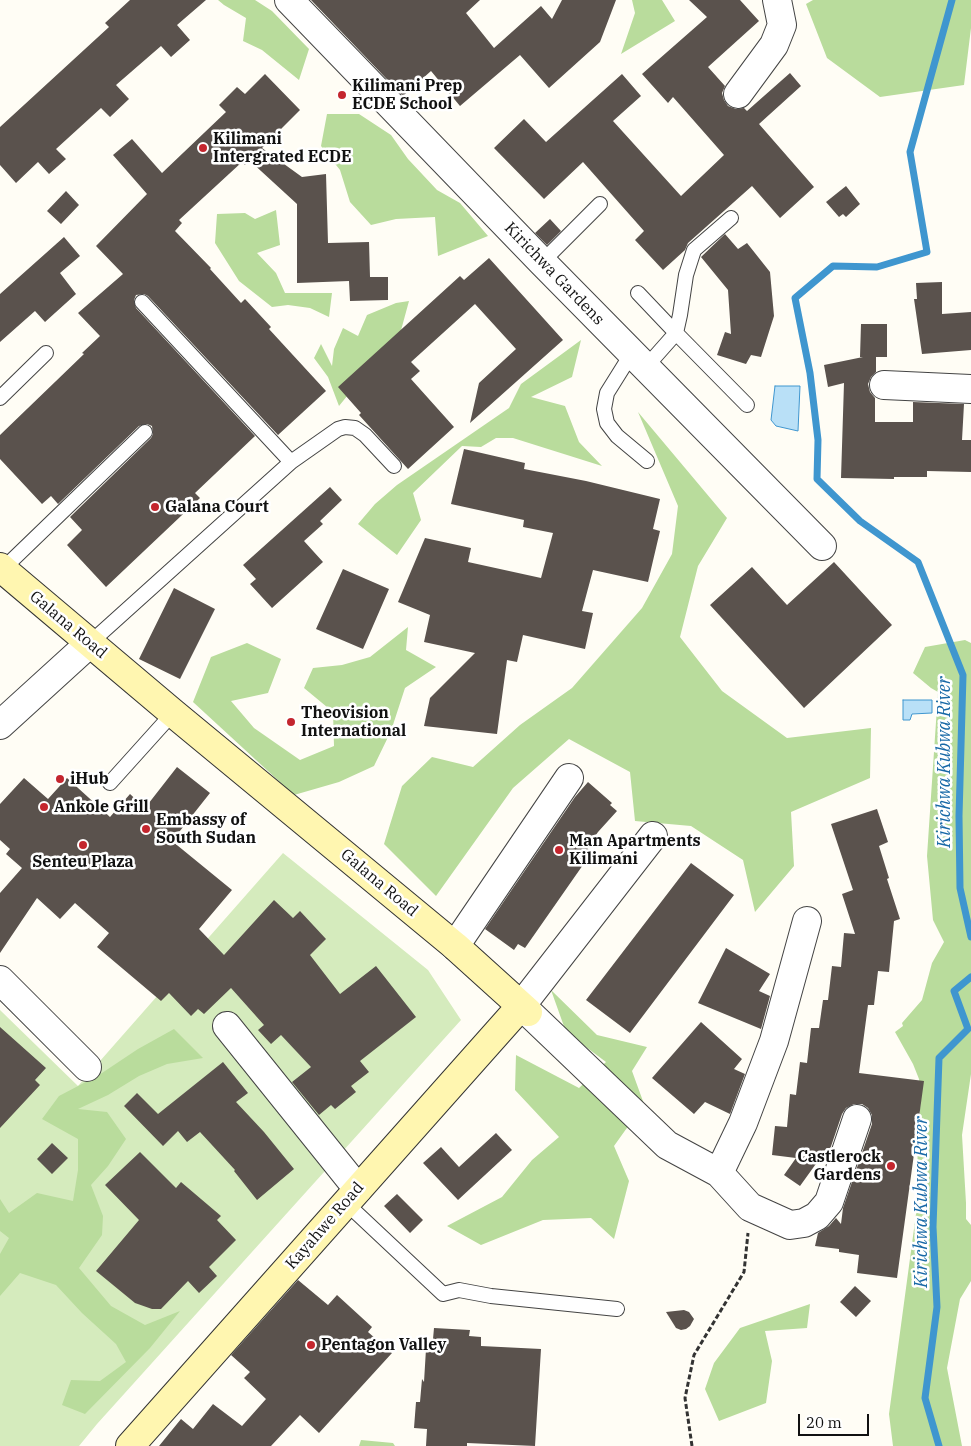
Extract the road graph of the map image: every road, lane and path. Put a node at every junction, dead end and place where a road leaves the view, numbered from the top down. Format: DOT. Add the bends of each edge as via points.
graph roads {
  1 [pos="289,0"];
  2 [pos="777,0"];
  3 [pos="738,94"];
  4 [pos="600,204"];
  5 [pos="731,218"];
  6 [pos="542,262"];
  7 [pos="638,293"];
  8 [pos="142,302"];
  9 [pos="676,333"];
  10 [pos="46,353"];
  11 [pos="638,360"];
  12 [pos="884,385"];
  13 [pos="971,388"];
  14 [pos="0,398"];
  15 [pos="747,405"];
  16 [pos="145,432"];
  17 [pos="647,461"];
  18 [pos="291,462"];
  19 [pos="394,466"];
  20 [pos="822,546"];
  21 [pos="1,568"];
  22 [pos="90,643"];
  23 [pos="173,713"];
  24 [pos="0,725"];
  25 [pos="569,778"];
  26 [pos="110,783"];
  27 [pos="653,836"];
  28 [pos="807,921"];
  29 [pos="455,946"];
  30 [pos="0,980"];
  31 [pos="525,1009"];
  32 [pos="227,1026"];
  33 [pos="87,1067"];
  34 [pos="857,1119"];
  35 [pos="719,1173"];
  36 [pos="352,1196"];
  37 [pos="750,1207"];
  38 [pos="617,1309"];
  39 [pos="130,1446"];
  40 [pos="692,1446"];
  1 -- 6 [label="street, Kirichwa Gardens"];
  2 -- 3 [label="street" via="782,25 774,45"];
  4 -- 6 [label="lane"];
  5 -- 9 [label="lane" via="694,250"];
  6 -- 11 [label="street, Kirichwa Gardens"];
  7 -- 9 [label="lane"];
  8 -- 18 [label="lane"];
  9 -- 11 [label="lane"];
  9 -- 15 [label="lane"];
  10 -- 14 [label="lane"];
  11 -- 17 [label="lane" via="607,393 604,409 607,423 617,436"];
  11 -- 20 [label="street, Kirichwa Gardens"];
  12 -- 13 [label="street"];
  16 -- 21 [label="lane"];
  18 -- 19 [label="lane" via="345,427 355,428 365,435"];
  18 -- 22 [label="lane"];
  21 -- 22 [label="main road, Galana Road"];
  22 -- 23 [label="main road, Galana Road"];
  22 -- 24 [label="street"];
  23 -- 26 [label="lane"];
  23 -- 29 [label="main road, Galana Road"];
  25 -- 29 [label="street"];
  27 -- 31 [label="street"];
  28 -- 35 [label="street" via="774,1040 744,1123"];
  29 -- 31 [label="main road, Galana Road"];
  30 -- 33 [label="street"];
  31 -- 35 [label="street, Galana Road" via="667,1145"];
  31 -- 36 [label="main road, Kayahwe Road"];
  32 -- 36 [label="street"];
  34 -- 37 [label="street" via="829,1202 817,1216 790,1225"];
  35 -- 37 [label="street, Galana Road"];
  36 -- 38 [label="lane" via="443,1294 460,1290"];
  36 -- 39 [label="main road, Kayahwe Road"];
  37 -- 40 [label="path" via="744,1272 694,1355 685,1398"];
}
